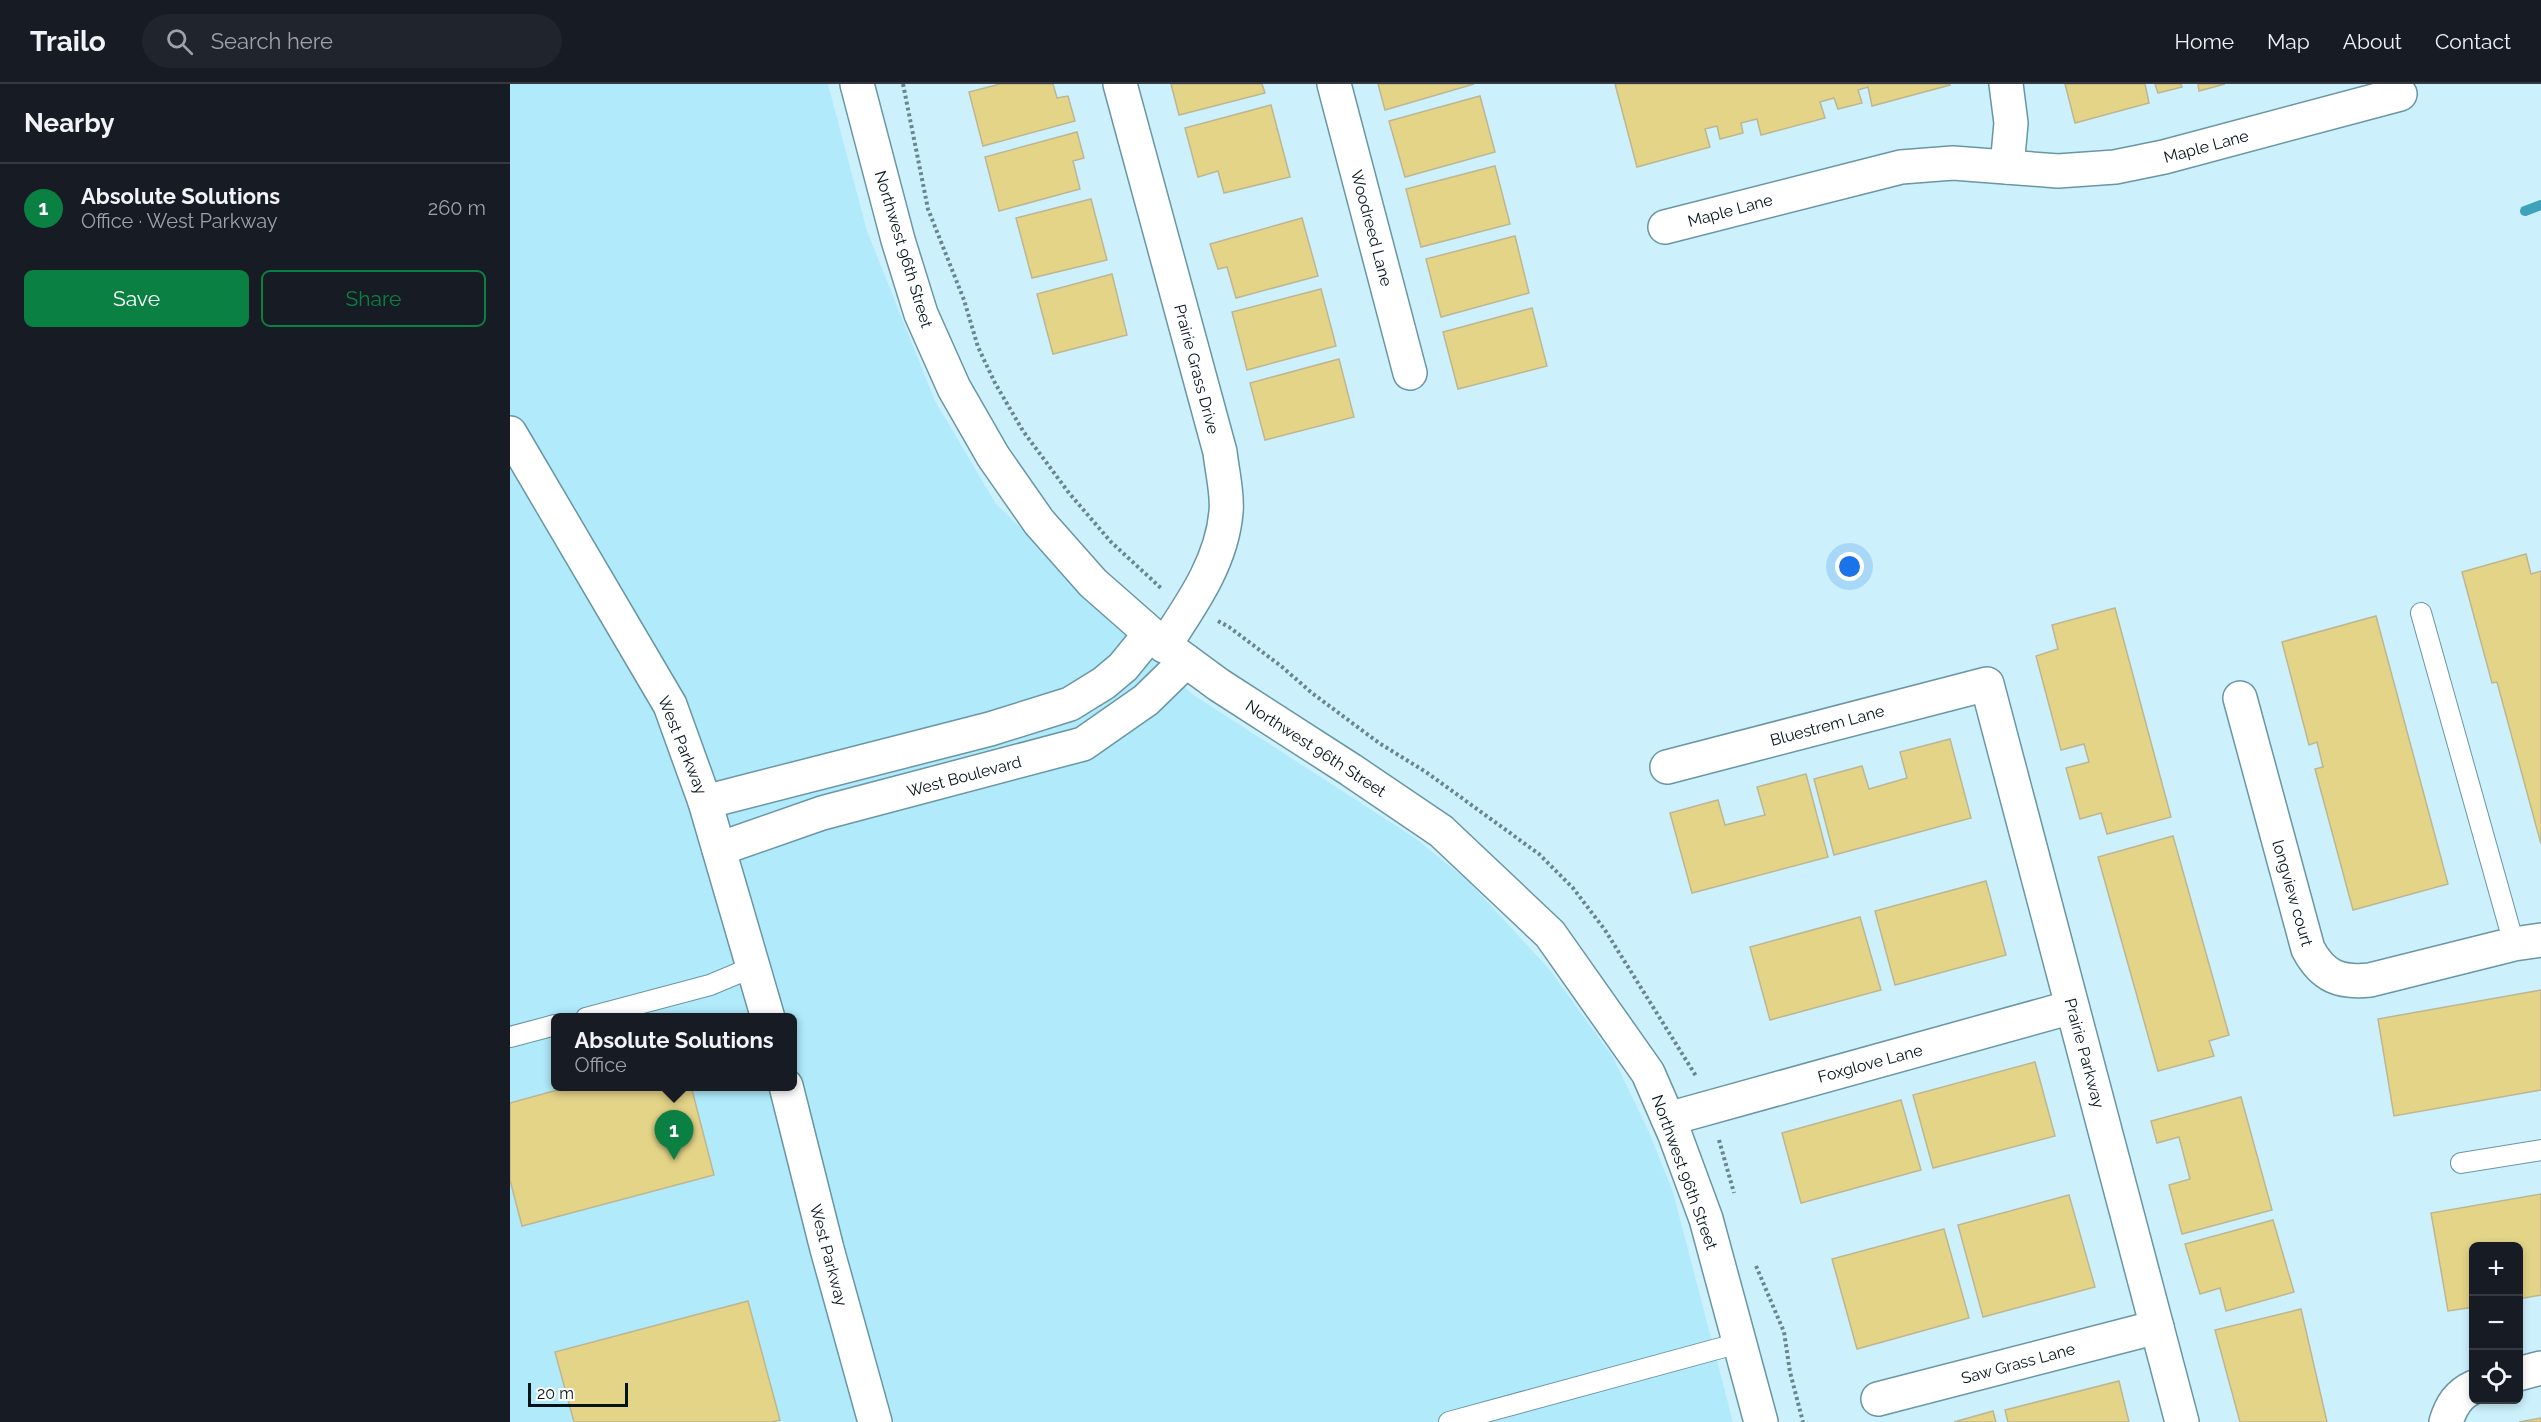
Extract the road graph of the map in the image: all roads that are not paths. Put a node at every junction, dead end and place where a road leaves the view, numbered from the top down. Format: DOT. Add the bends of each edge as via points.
graph roads {
  1 [pos="857,84"];
  2 [pos="1120,84"];
  3 [pos="1334,84"];
  4 [pos="2006,84"];
  5 [pos="2400,94"];
  6 [pos="2007,167"];
  7 [pos="1665,227"];
  8 [pos="1410,373"];
  9 [pos="510,433"];
  10 [pos="2421,614"];
  11 [pos="1167,647"];
  12 [pos="1987,684"];
  13 [pos="2240,698"];
  14 [pos="1667,767"];
  15 [pos="705,802"];
  16 [pos="719,849"];
  17 [pos="2527,942"];
  18 [pos="753,967"];
  19 [pos="2072,1007"];
  20 [pos="602,1013"];
  21 [pos="767,1013"];
  22 [pos="551,1026"];
  23 [pos="510,1037"];
  24 [pos="787,1091"];
  25 [pos="1668,1119"];
  26 [pos="2541,1150"];
  27 [pos="2461,1163"];
  28 [pos="2157,1327"];
  29 [pos="1739,1343"];
  30 [pos="2541,1368"];
  31 [pos="2523,1373"];
  32 [pos="2469,1389"];
  33 [pos="1878,1399"];
  34 [pos="875,1422"];
  35 [pos="1449,1422"];
  36 [pos="1761,1422"];
  37 [pos="2182,1422"];
  38 [pos="2446,1422"];
  1 -- 11 [label="street, Northwest 96th Street" via="921,314 954,388 993,456 1039,522 1094,583"];
  2 -- 11 [label="street, Prairie Grass Drive" via="1220,452 1227,511 1218,554"];
  3 -- 8 [label="street, Woodreed Lane"];
  4 -- 6 [label="street" via="2011,123"];
  5 -- 6 [label="street, Maple Lane" via="2164,158 2058,171"];
  6 -- 7 [label="street, Maple Lane" via="1953,163 1901,167"];
  9 -- 15 [label="street, West Parkway" via="670,705"];
  10 -- 17 [label="lane"];
  11 -- 15 [label="street" via="1123,667 1070,704 990,729"];
  11 -- 16 [label="street, West Boulevard" via="1146,700 1083,744 822,813"];
  11 -- 25 [label="street, Northwest 96th Street" via="1441,831 1550,934 1648,1073"];
  12 -- 14 [label="street, Bluestrem Lane"];
  12 -- 19 [label="street, Prairie Parkway"];
  13 -- 17 [label="street, longview court" via="2308,949 2330,976 2350,982 2370,980"];
  15 -- 16 [label="street, West Parkway"];
  16 -- 18 [label="street, West Parkway"];
  18 -- 20 [label="lane" via="710,986"];
  18 -- 21 [label="street, West Parkway"];
  19 -- 25 [label="street, Foxglove Lane"];
  19 -- 28 [label="street, Prairie Parkway"];
  22 -- 23 [label="lane"];
  24 -- 34 [label="street, West Parkway"];
  25 -- 29 [label="street, Northwest 96th Street" via="1706,1219"];
  26 -- 27 [label="lane"];
  28 -- 33 [label="street, Saw Grass Lane"];
  28 -- 37 [label="street, Prairie Parkway"];
  29 -- 35 [label="lane"];
  29 -- 36 [label="street, Northwest 96th Street"];
  30 -- 31 [label="street"];
  32 -- 38 [label="street" via="2450,1408"];
}
